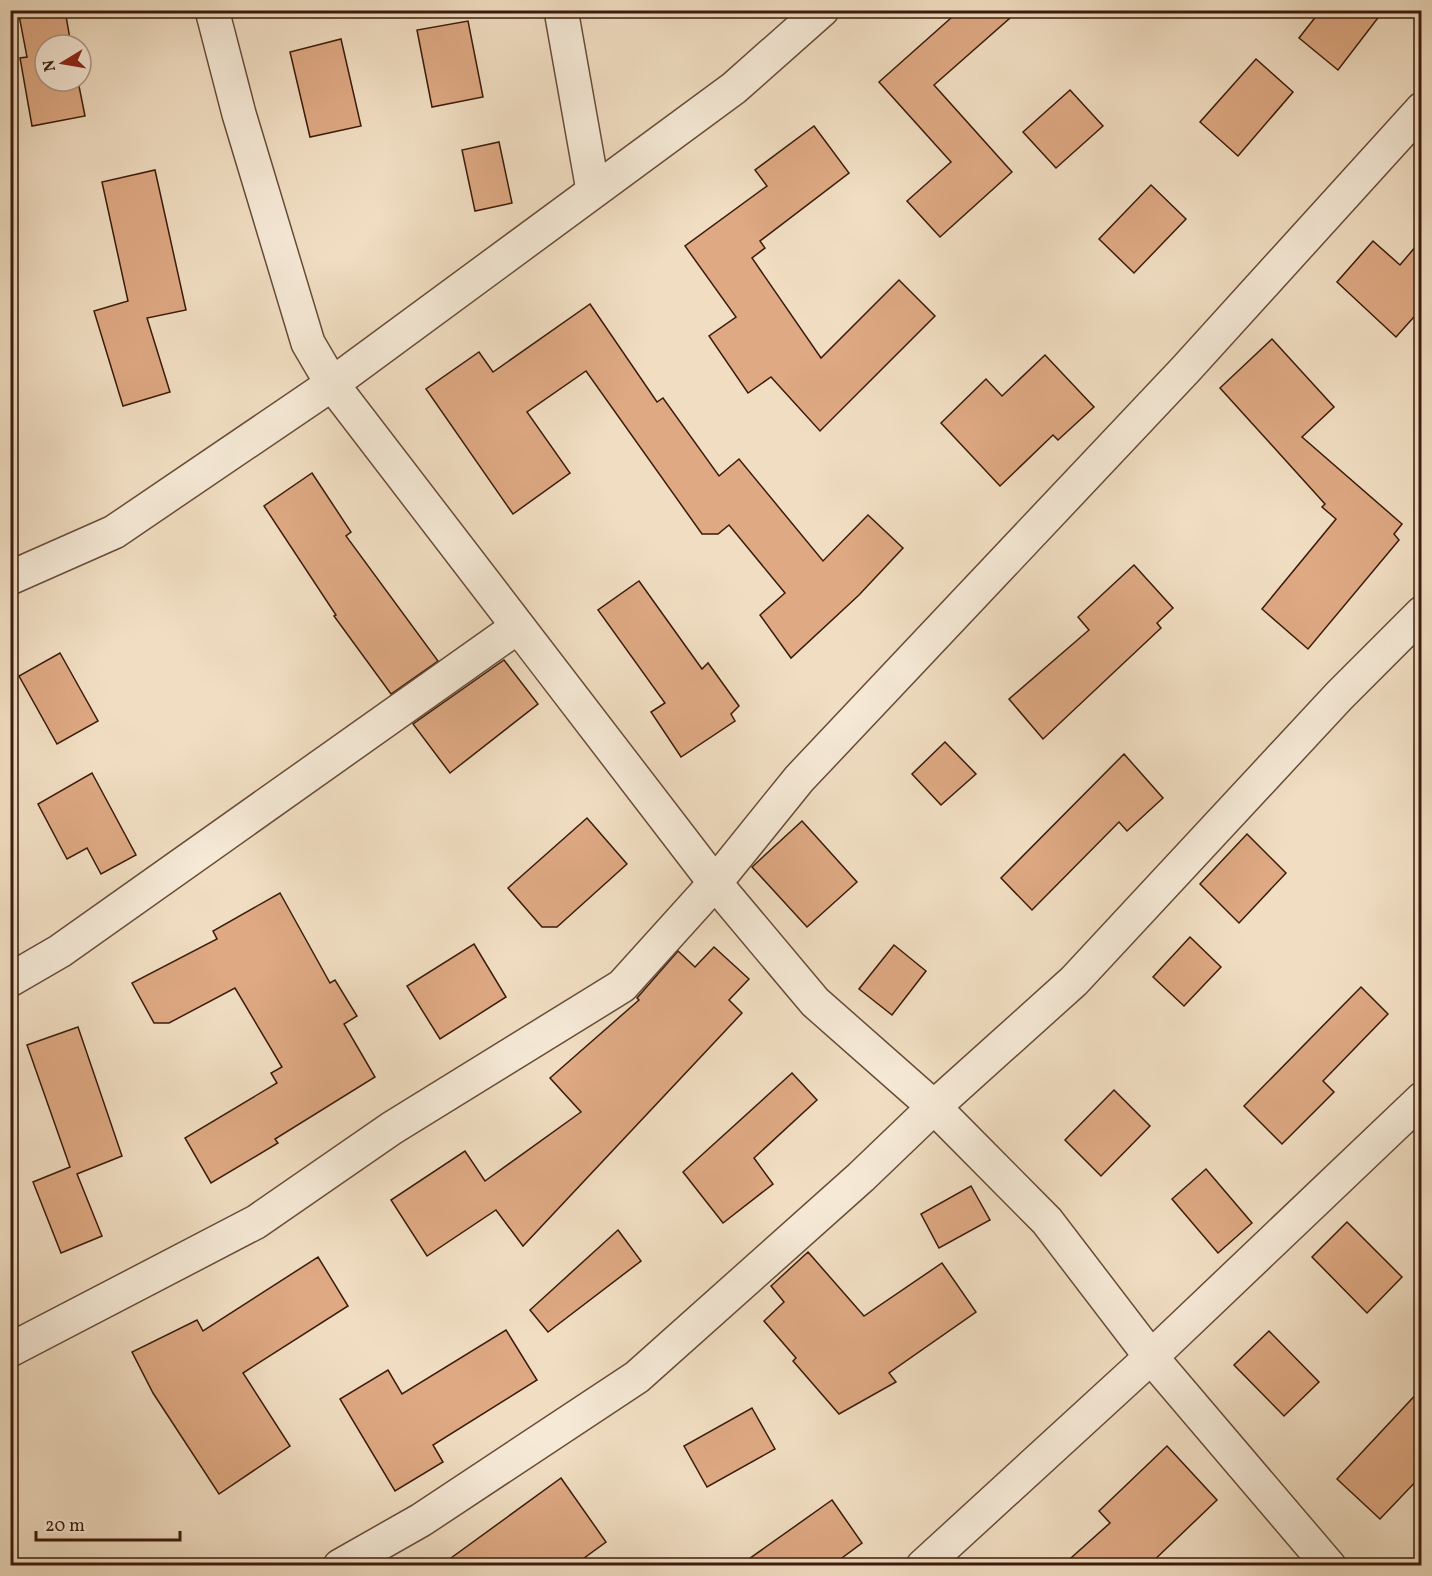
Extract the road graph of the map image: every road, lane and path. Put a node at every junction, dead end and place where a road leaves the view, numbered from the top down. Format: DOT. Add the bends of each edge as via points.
graph roads {
  1 [pos="213,10"];
  2 [pos="561,10"];
  3 [pos="822,10"];
  4 [pos="1422,109"];
  5 [pos="593,190"];
  6 [pos="332,384"];
  7 [pos="10,578"];
  8 [pos="1422,613"];
  9 [pos="516,628"];
  10 [pos="715,883"];
  11 [pos="10,980"];
  12 [pos="1422,1099"];
  13 [pos="934,1107"];
  14 [pos="10,1350"];
  15 [pos="1151,1357"];
  16 [pos="340,1566"];
  17 [pos="923,1566"];
  18 [pos="1329,1566"];
  1 -- 6 [label="street" via="238,114 308,343"];
  2 -- 5 [label="street"];
  3 -- 5 [label="street" via="734,88"];
  4 -- 10 [label="street" via="1186,369 799,779"];
  5 -- 6 [label="street"];
  6 -- 7 [label="street" via="114,532"];
  6 -- 9 [label="street"];
  8 -- 13 [label="street" via="1339,696 1074,981"];
  9 -- 10 [label="street"];
  9 -- 11 [label="street" via="60,951"];
  10 -- 13 [label="street" via="815,1002"];
  10 -- 14 [label="street" via="622,986 392,1128 256,1222"];
  12 -- 15 [label="street"];
  13 -- 15 [label="street" via="1047,1221"];
  13 -- 16 [label="street" via="637,1377 421,1520"];
  15 -- 17 [label="street"];
  15 -- 18 [label="street"];
}
